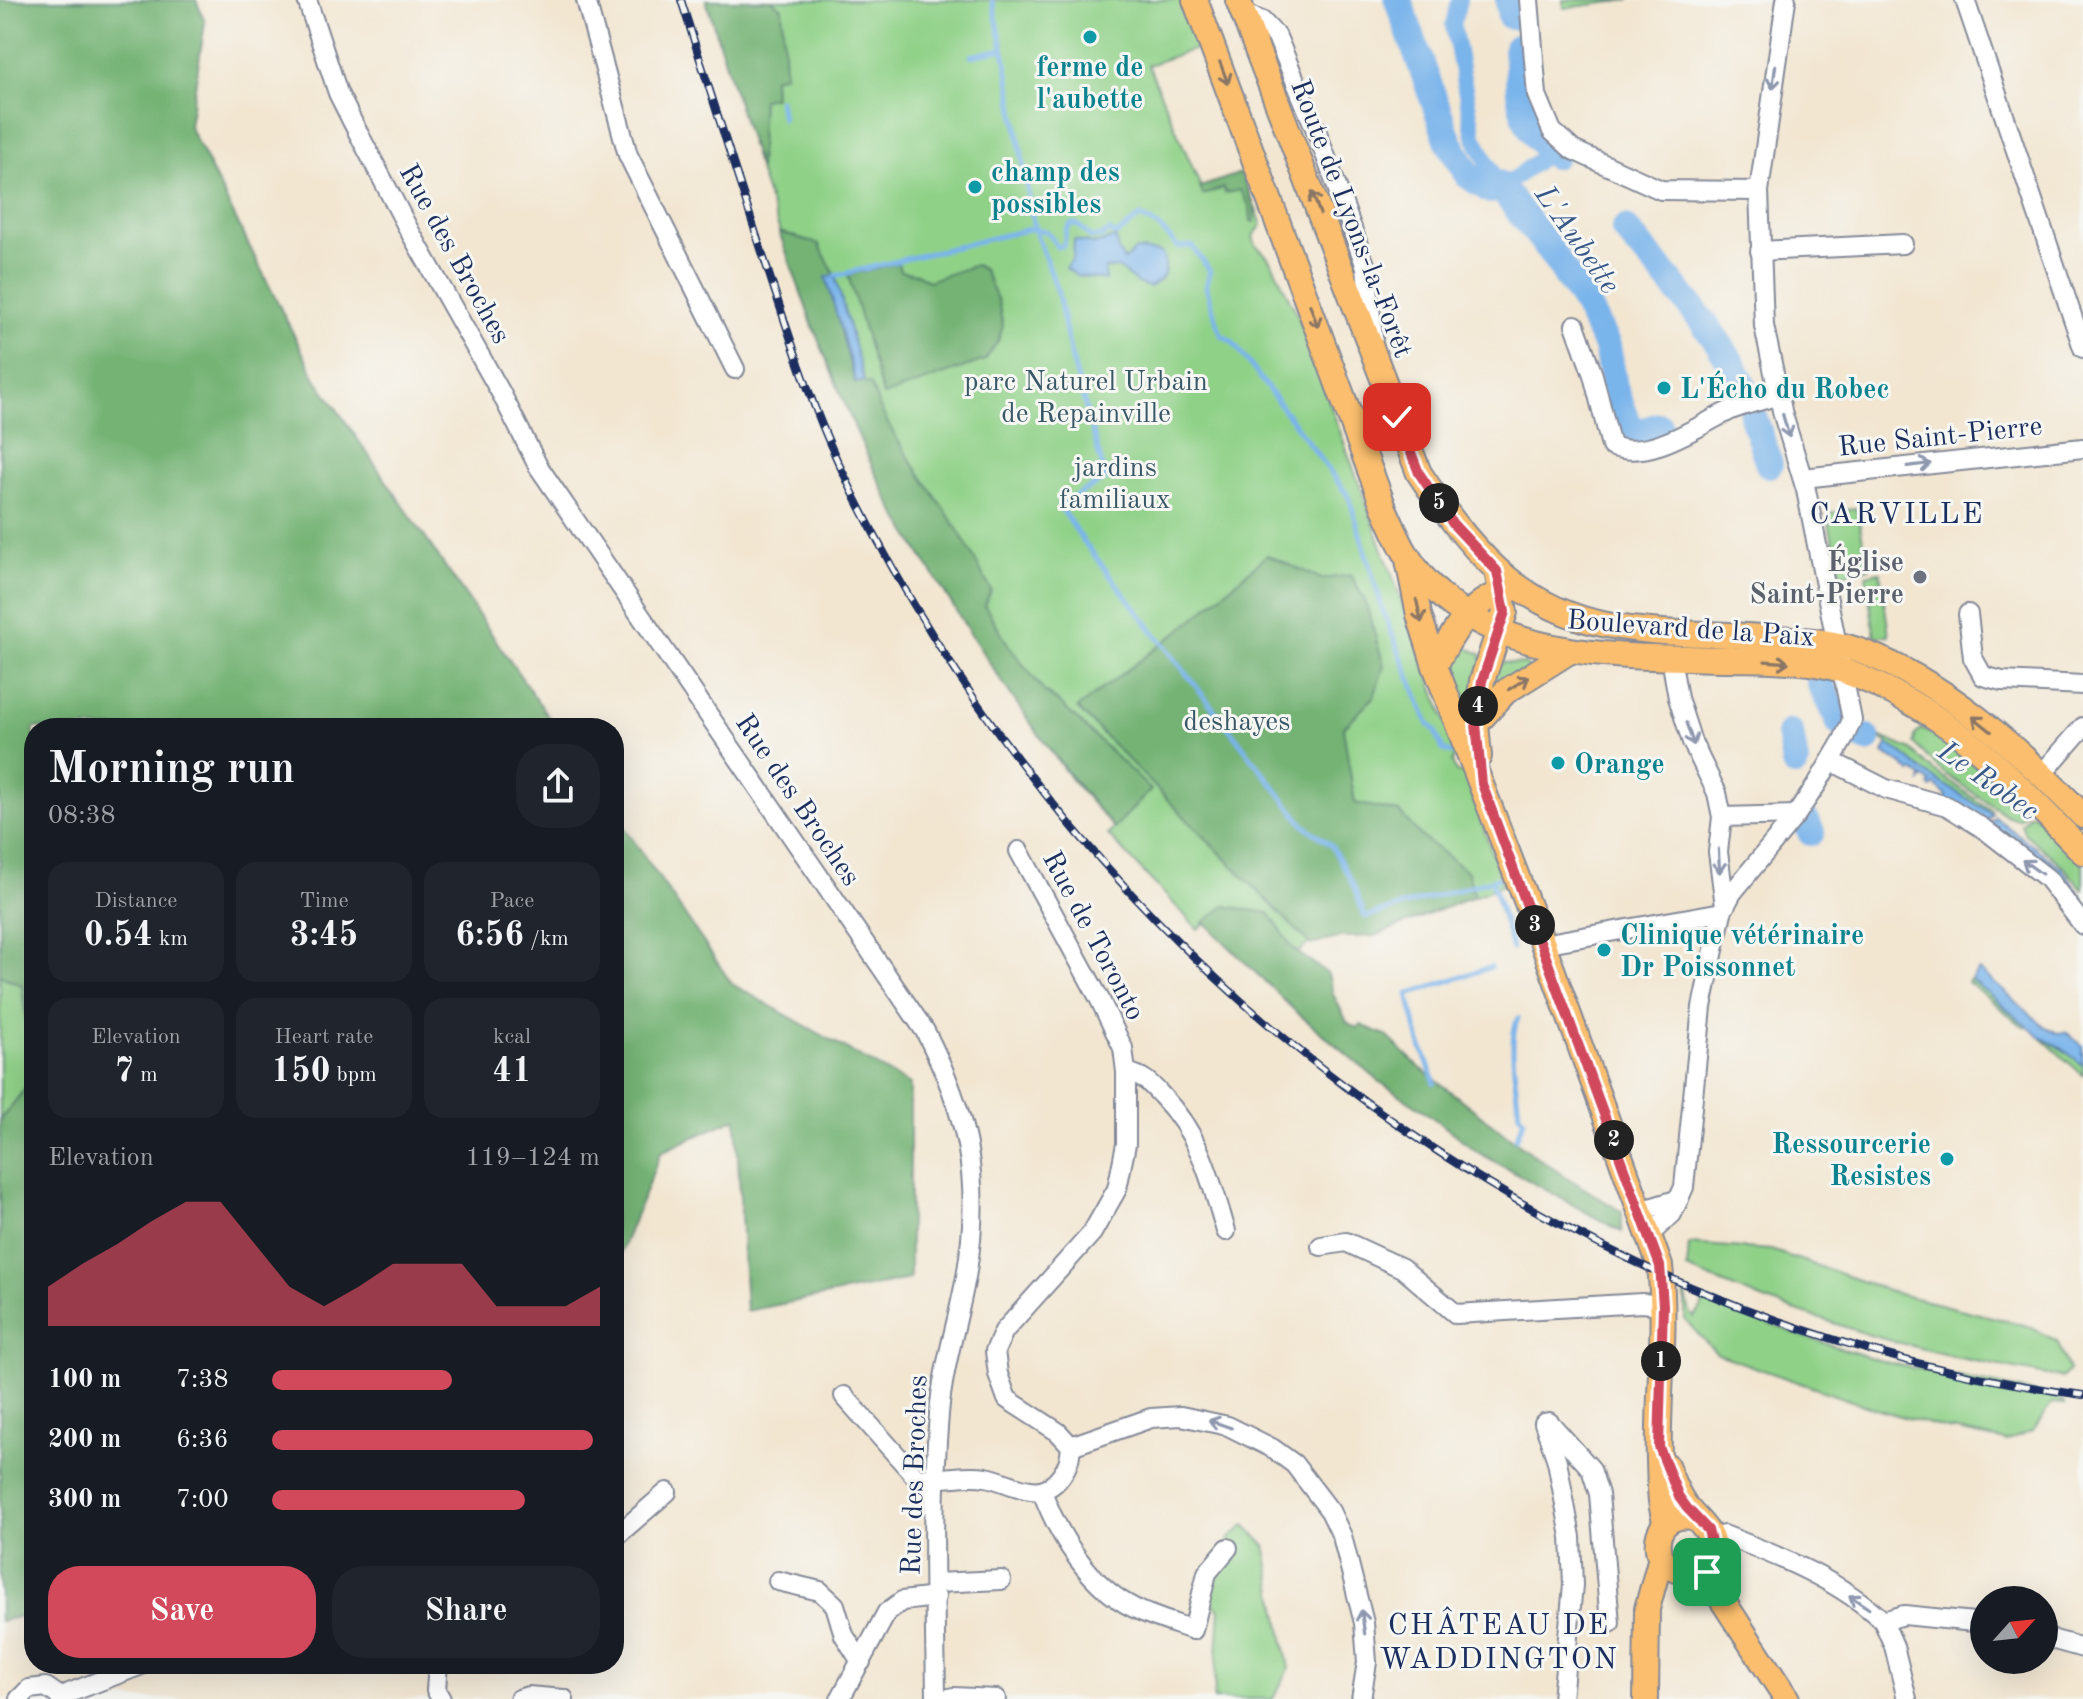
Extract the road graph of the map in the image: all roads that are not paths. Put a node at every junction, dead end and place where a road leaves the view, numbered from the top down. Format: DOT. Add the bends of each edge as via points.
graph roads {
  1 [pos="307,0"];
  2 [pos="586,0"];
  3 [pos="1195,0"];
  4 [pos="1529,0"];
  5 [pos="1786,0"];
  6 [pos="1965,0"];
  7 [pos="1241,7"];
  8 [pos="1759,191"];
  9 [pos="1903,244"];
  10 [pos="1760,251"];
  11 [pos="1575,325"];
  12 [pos="2083,348"];
  13 [pos="735,369"];
  14 [pos="1778,396"];
  15 [pos="2083,448"];
  16 [pos="1803,478"];
  17 [pos="1406,554"];
  18 [pos="1505,583"];
  19 [pos="1467,613"];
  20 [pos="1968,614"];
  21 [pos="1498,633"];
  22 [pos="1837,645"];
  23 [pos="1570,651"];
  24 [pos="1671,658"];
  25 [pos="1435,666"];
  26 [pos="1841,669"];
  27 [pos="2083,685"];
  28 [pos="1476,724"];
  29 [pos="2083,727"];
  30 [pos="1831,761"];
  31 [pos="2042,774"];
  32 [pos="1482,784"];
  33 [pos="2023,791"];
  34 [pos="1796,815"];
  35 [pos="2083,816"];
  36 [pos="1722,817"];
  37 [pos="1019,851"];
  38 [pos="2083,852"];
  39 [pos="1723,909"];
  40 [pos="2083,925"];
  41 [pos="1543,944"];
  42 [pos="1126,1072"];
  43 [pos="1679,1199"];
  44 [pos="1640,1211"];
  45 [pos="1226,1231"];
  46 [pos="1649,1235"];
  47 [pos="1321,1246"];
  48 [pos="1663,1305"];
  49 [pos="844,1396"];
  50 [pos="1071,1446"];
  51 [pos="1659,1447"];
  52 [pos="937,1479"];
  53 [pos="1042,1491"];
  54 [pos="667,1492"];
  55 [pos="1696,1518"];
  56 [pos="1666,1523"];
  57 [pos="624,1529"];
  58 [pos="1228,1548"];
  59 [pos="1688,1559"];
  60 [pos="1001,1580"];
  61 [pos="778,1581"];
  62 [pos="936,1590"];
  63 [pos="1883,1621"];
  64 [pos="1970,1622"];
  65 [pos="1610,1623"];
  66 [pos="2058,1641"];
  67 [pos="2083,1648"];
  68 [pos="861,1662"];
  69 [pos="118,1674"];
  70 [pos="437,1674"];
  71 [pos="61,1698"];
  72 [pos="19,1699"];
  73 [pos="441,1699"];
  74 [pos="519,1699"];
  75 [pos="564,1699"];
  76 [pos="840,1699"];
  77 [pos="937,1699"];
  78 [pos="946,1699"];
  79 [pos="996,1699"];
  80 [pos="1361,1699"];
  81 [pos="1562,1699"];
  82 [pos="1646,1699"];
  83 [pos="1787,1699"];
  84 [pos="1907,1699"];
  1 -- 52 [label="street, Rue des Broches" via="338,93 538,466 900,992 945,1069 959,1107 974,1188 967,1273 946,1356"];
  2 -- 13 [label="street" via="628,155"];
  3 -- 17 [label="main road, one-way" via="1384,508"];
  4 -- 8 [label="street" via="1537,95 1552,131 1573,150 1661,190"];
  5 -- 8 [label="street, one-way"];
  6 -- 12 [label="street"];
  7 -- 18 [label="main road, Route de Lyons-la-Forêt" via="1419,473 1453,524"];
  8 -- 10 [label="street"];
  9 -- 10 [label="street"];
  10 -- 14 [label="street" via="1766,343"];
  11 -- 14 [label="street" via="1611,446 1625,451 1649,448 1733,409"];
  14 -- 16 [label="street, one-way"];
  16 -- 15 [label="street, Rue Saint-Pierre, one-way"];
  16 -- 22 [label="street"];
  17 -- 19 [label="main road, Boulevard de la Paix" via="1444,597"];
  17 -- 25 [label="main road, one-way"];
  18 -- 19 [label="main road"];
  18 -- 21 [label="main road" via="1505,612"];
  18 -- 22 [label="main road, Boulevard de la Paix" via="1606,625"];
  19 -- 21 [label="main road, Boulevard de la Paix"];
  19 -- 25 [label="main road"];
  20 -- 27 [label="street" via="1973,658 1983,676"];
  21 -- 23 [label="main road, Boulevard de la Paix"];
  21 -- 28 [label="main road" via="1482,681"];
  22 -- 26 [label="street"];
  31 -- 22 [label="main road, Boulevard de la Paix, one-way" via="1953,699 1901,669"];
  23 -- 24 [label="main road, Boulevard de la Paix"];
  28 -- 23 [label="main road, one-way" via="1505,692"];
  24 -- 26 [label="main road, Boulevard de la Paix, one-way"];
  24 -- 36 [label="street, one-way" via="1692,742 1717,793"];
  25 -- 32 [label="main road"];
  26 -- 30 [label="street" via="1852,720"];
  26 -- 33 [label="main road, Boulevard de la Paix" via="1946,723"];
  28 -- 32 [label="main road"];
  29 -- 31 [label="street"];
  30 -- 34 [label="street"];
  40 -- 30 [label="street, one-way" via="2047,878 1984,829 1947,806 1886,789"];
  31 -- 33 [label="main road"];
  31 -- 35 [label="main road, Boulevard de la Paix"];
  32 -- 41 [label="main road"];
  33 -- 38 [label="main road, Boulevard de la Paix"];
  34 -- 36 [label="street"];
  34 -- 39 [label="street"];
  36 -- 39 [label="street, one-way" via="1718,852"];
  37 -- 42 [label="street, Rue de Toronto" via="1099,998 1123,1048"];
  39 -- 41 [label="street"];
  39 -- 43 [label="street" via="1702,1007"];
  41 -- 44 [label="main road"];
  42 -- 45 [label="street" via="1144,1077 1193,1134"];
  42 -- 50 [label="street, Rue de Toronto" via="1126,1144 1117,1189 1092,1233 1004,1331 995,1351 1007,1399"];
  43 -- 44 [label="street"];
  43 -- 46 [label="street" via="1672,1214"];
  44 -- 46 [label="main road"];
  46 -- 48 [label="main road" via="1660,1266"];
  47 -- 48 [label="street" via="1346,1242 1402,1268 1456,1314"];
  48 -- 51 [label="main road"];
  49 -- 52 [label="street" via="916,1477"];
  50 -- 53 [label="street" via="1067,1467"];
  80 -- 50 [label="street, one-way" via="1367,1662 1364,1623 1342,1536 1294,1464 1247,1435 1181,1416 1151,1418"];
  51 -- 55 [label="main road" via="1674,1487"];
  51 -- 56 [label="main road"];
  52 -- 53 [label="street" via="987,1477"];
  52 -- 62 [label="street, Rue des Broches"];
  53 -- 58 [label="street" via="1052,1520 1073,1553 1105,1587 1132,1607 1193,1630 1207,1573"];
  54 -- 57 [label="street"];
  55 -- 56 [label="main road" via="1680,1516"];
  55 -- 59 [label="main road" via="1708,1530"];
  56 -- 59 [label="main road" via="1658,1536"];
  63 -- 59 [label="street, one-way" via="1861,1601 1802,1569 1724,1535"];
  59 -- 82 [label="main road" via="1650,1594"];
  59 -- 83 [label="main road" via="1717,1592"];
  60 -- 62 [label="street"];
  61 -- 68 [label="street" via="820,1591 835,1605 844,1635"];
  62 -- 68 [label="street" via="887,1612"];
  62 -- 77 [label="street, Rue des Broches"];
  63 -- 64 [label="street" via="1904,1615"];
  63 -- 84 [label="street"];
  65 -- 81 [label="street" via="1599,1494 1591,1469 1553,1425 1544,1423 1571,1537 1573,1585"];
  66 -- 67 [label="street"];
  68 -- 76 [label="street"];
  69 -- 71 [label="street"];
  70 -- 73 [label="street"];
  71 -- 72 [label="street" via="46,1687 29,1689"];
  74 -- 75 [label="street"];
  78 -- 79 [label="street"];
}
